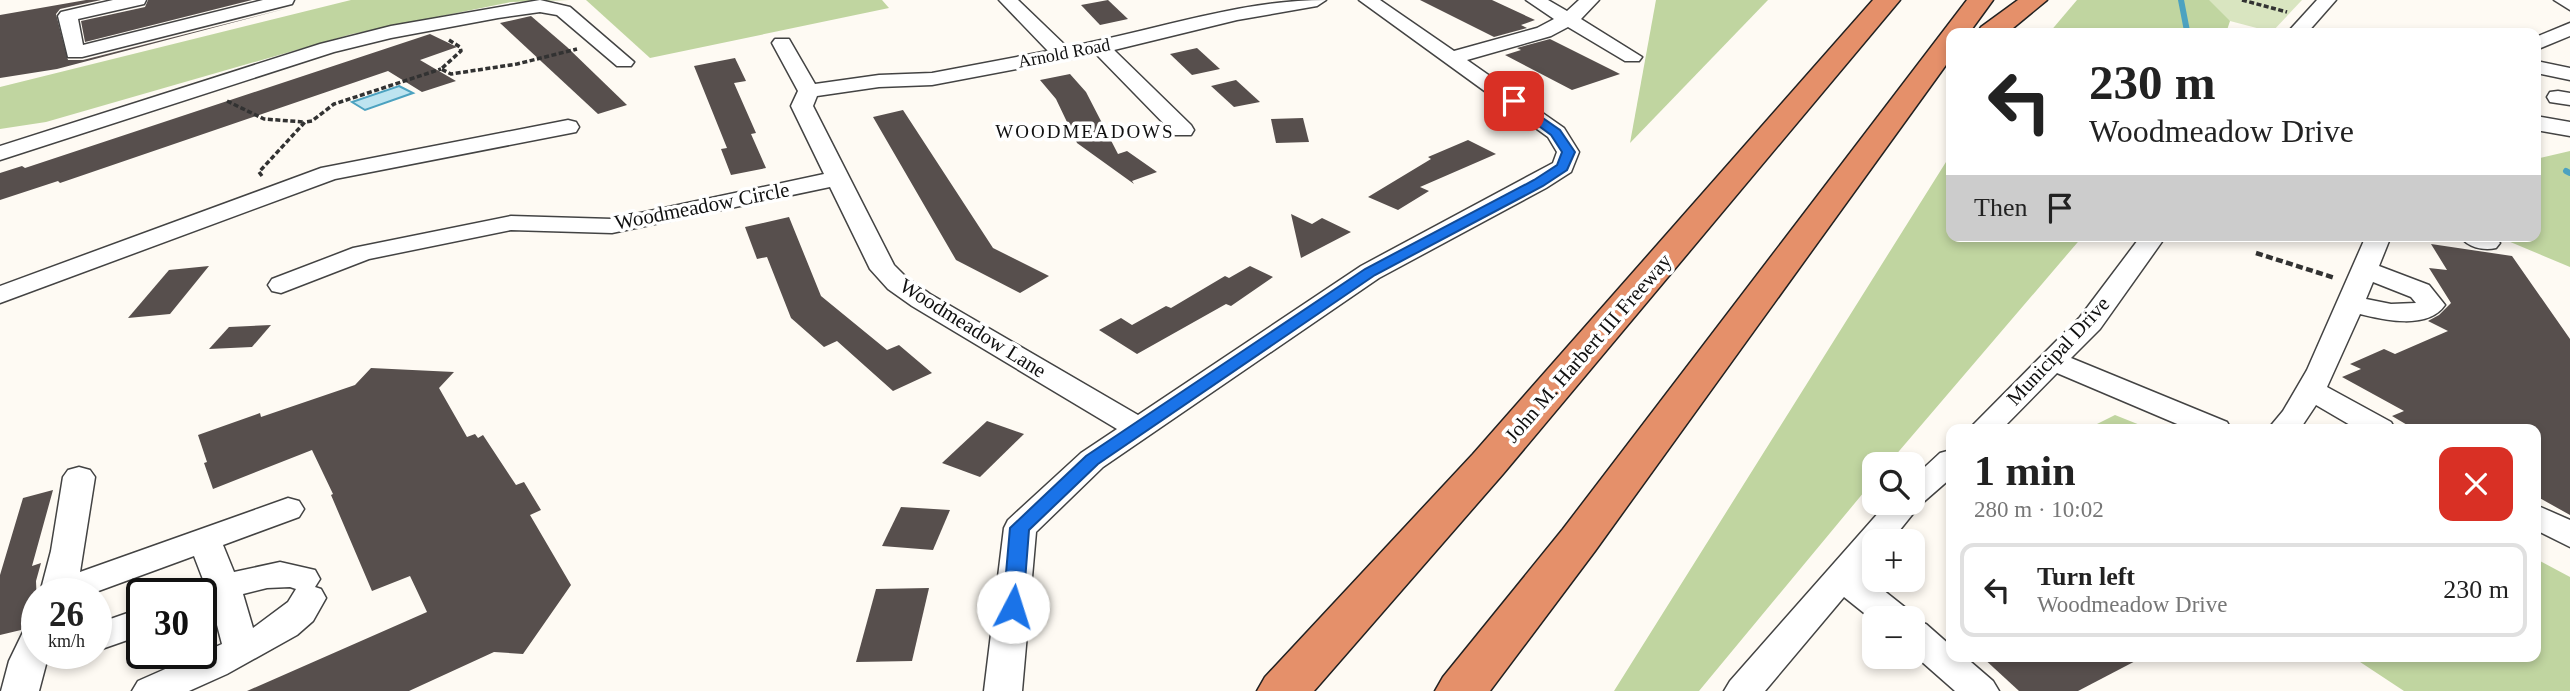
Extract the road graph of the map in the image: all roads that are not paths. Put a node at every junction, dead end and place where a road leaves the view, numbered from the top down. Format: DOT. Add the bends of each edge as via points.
graph roads {
  1 [pos="137,0"];
  2 [pos="285,0"];
  3 [pos="1008,0"];
  4 [pos="1317,0"];
  5 [pos="1368,0"];
  6 [pos="1535,0"];
  7 [pos="1590,0"];
  8 [pos="1867,0"];
  9 [pos="1887,0"];
  10 [pos="1980,0"];
  11 [pos="2034,0"];
  12 [pos="2327,0"];
  13 [pos="2563,0"];
  14 [pos="2570,4"];
  15 [pos="1568,20"];
  16 [pos="1960,28"];
  17 [pos="1997,28"];
  18 [pos="2302,28"];
  19 [pos="2570,29"];
  20 [pos="2541,42"];
  21 [pos="782,43"];
  22 [pos="1946,46"];
  23 [pos="1100,47"];
  24 [pos="1062,53"];
  25 [pos="1632,57"];
  26 [pos="1453,58"];
  27 [pos="624,62"];
  28 [pos="1829,66"];
  29 [pos="1946,66"];
  30 [pos="2541,68"];
  31 [pos="2570,74"];
  32 [pos="1917,87"];
  33 [pos="809,91"];
  34 [pos="2541,125"];
  35 [pos="568,127"];
  36 [pos="2570,129"];
  37 [pos="1182,130"];
  38 [pos="0,153"];
  39 [pos="837,178"];
  40 [pos="2150,242"];
  41 [pos="2376,242"];
  42 [pos="281,285"];
  43 [pos="0,295"];
  44 [pos="2054,361"];
  45 [pos="2311,390"];
  46 [pos="1989,424"];
  47 [pos="2203,424"];
  48 [pos="2291,424"];
  49 [pos="2371,424"];
  50 [pos="1138,428"];
  51 [pos="1946,465"];
  52 [pos="79,477"];
  53 [pos="1925,485"];
  54 [pos="288,509"];
  55 [pos="1895,515"];
  56 [pos="2541,519"];
  57 [pos="2570,536"];
  58 [pos="204,539"];
  59 [pos="1842,576"];
  60 [pos="61,578"];
  61 [pos="98,578"];
  62 [pos="210,578"];
  63 [pos="217,591"];
  64 [pos="217,602"];
  65 [pos="1879,606"];
  66 [pos="1925,644"];
  67 [pos="242,650"];
  68 [pos="151,691"];
  69 [pos="1003,691"];
  70 [pos="1283,691"];
  71 [pos="1461,691"];
  72 [pos="1743,691"];
  73 [pos="1980,691"];
  1 -- 2 [label="street" via="68,16 75,53"];
  3 -- 24 [label="street"];
  4 -- 23 [label="street, Arnold Road"];
  5 -- 26 [label="street"];
  6 -- 15 [label="street"];
  7 -- 15 [label="street"];
  8 -- 28 [label="highway"];
  9 -- 28 [label="highway, John M. Harbert III Freeway"];
  10 -- 16 [label="highway"];
  11 -- 17 [label="highway"];
  12 -- 18 [label="street"];
  13 -- 14 [label="street"];
  15 -- 25 [label="street"];
  15 -- 26 [label="street" via="1544,32"];
  19 -- 20 [label="street"];
  21 -- 33 [label="street, Woodmeadow Lane"];
  22 -- 32 [label="highway"];
  23 -- 24 [label="street, Arnold Road"];
  23 -- 37 [label="street"];
  24 -- 33 [label="street, Arnold Road" via="932,79"];
  26 -- 50 [label="street" via="1556,133 1568,152 1563,167 1370,272"];
  27 -- 38 [label="street" via="563,11 540,6 327,48"];
  28 -- 70 [label="highway, John M. Harbert III Freeway" via="1488,464"];
  29 -- 32 [label="highway"];
  30 -- 31 [label="street"];
  32 -- 71 [label="highway"];
  33 -- 39 [label="street, Woodmeadow Lane" via="802,106"];
  34 -- 36 [label="street"];
  35 -- 43 [label="street" via="329,173"];
  39 -- 42 [label="street, Woodmeadow Circle" via="612,226 511,223 362,253"];
  39 -- 50 [label="street, Woodmeadow Lane" via="883,269 897,283"];
  40 -- 44 [label="street, Municipal Drive" via="2090,323"];
  41 -- 45 [label="street"];
  44 -- 46 [label="street, Municipal Drive"];
  44 -- 47 [label="street"];
  45 -- 48 [label="street"];
  45 -- 49 [label="street"];
  50 -- 69 [label="street" via="1092,460 1020,528"];
  51 -- 53 [label="street"];
  52 -- 60 [label="street"];
  54 -- 58 [label="street"];
  55 -- 59 [label="street"];
  56 -- 57 [label="street"];
  58 -- 61 [label="street"];
  58 -- 62 [label="street"];
  59 -- 65 [label="street"];
  59 -- 72 [label="street"];
  63 -- 67 [label="street" via="279,576 300,576 306,589 305,608 285,626"];
  64 -- 67 [label="street"];
  66 -- 73 [label="street"];
  67 -- 68 [label="street"];
}
